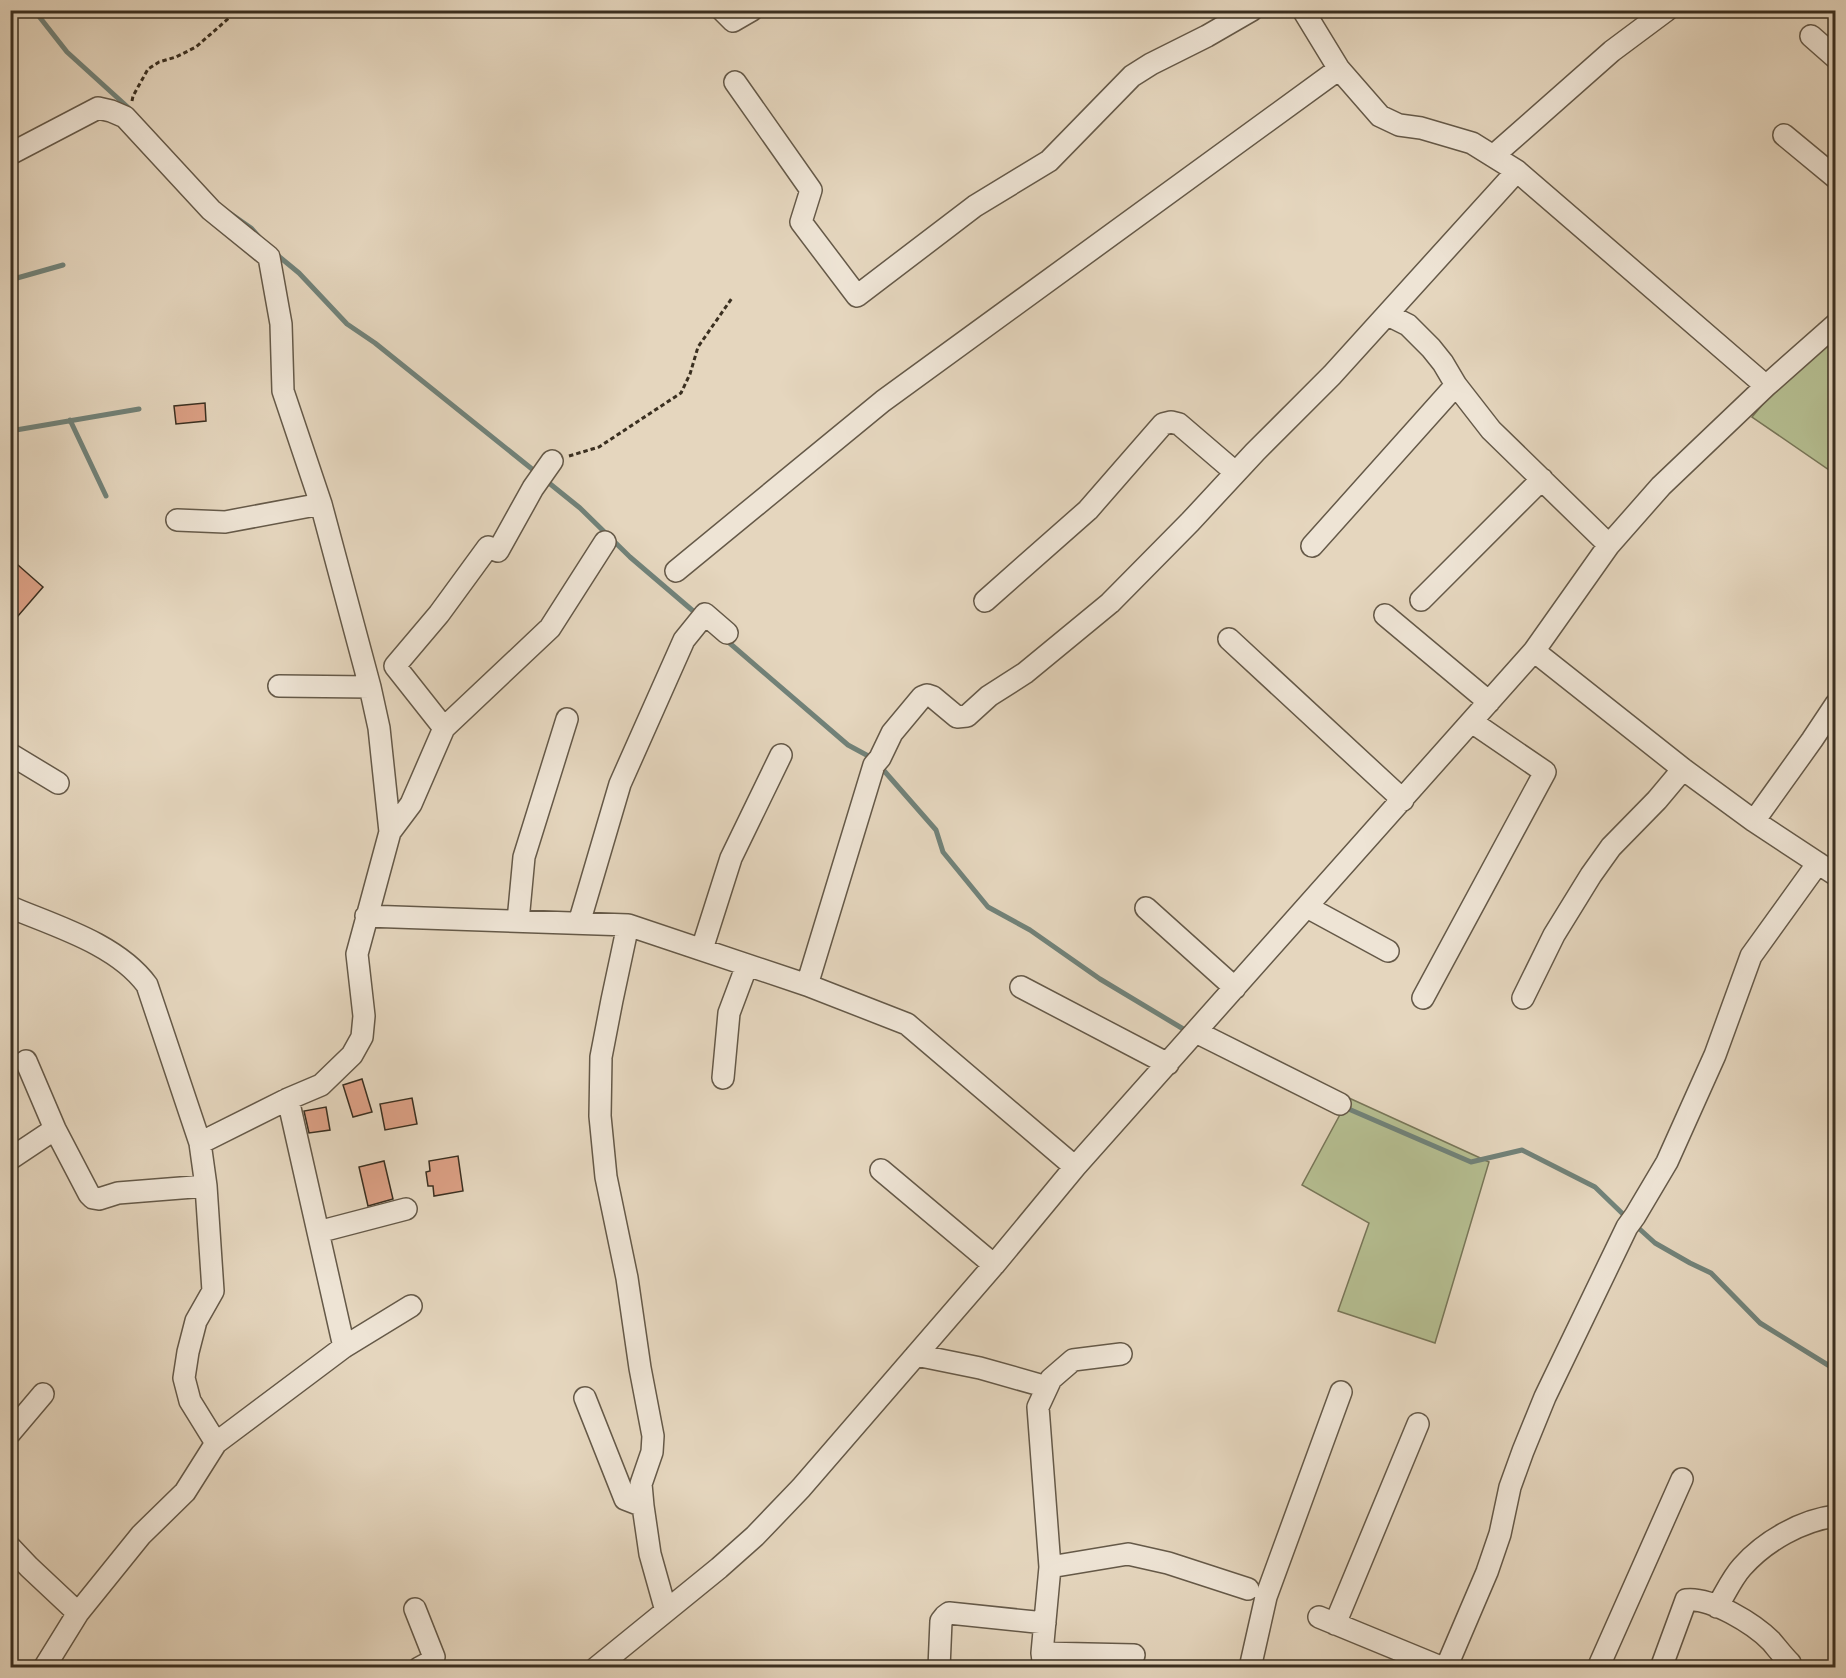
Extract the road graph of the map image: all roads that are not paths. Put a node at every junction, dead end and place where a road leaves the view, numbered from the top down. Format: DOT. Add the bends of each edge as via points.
graph roads {
  1 [pos="722,10"];
  2 [pos="752,10"];
  3 [pos="1252,10"];
  4 [pos="1303,10"];
  5 [pos="1668,10"];
  6 [pos="1811,36"];
  7 [pos="1836,58"];
  8 [pos="1339,69"];
  9 [pos="735,82"];
  10 [pos="1784,135"];
  11 [pos="10,154"];
  12 [pos="1493,156"];
  13 [pos="1517,171"];
  14 [pos="1836,178"];
  15 [pos="1388,315"];
  16 [pos="1836,324"];
  17 [pos="1455,385"];
  18 [pos="1766,386"];
  19 [pos="545,471"];
  20 [pos="1235,472"];
  21 [pos="1542,479"];
  22 [pos="321,504"];
  23 [pos="177,520"];
  24 [pos="605,542"];
  25 [pos="1609,545"];
  26 [pos="1312,546"];
  27 [pos="676,571"];
  28 [pos="1421,600"];
  29 [pos="986,601"];
  30 [pos="1385,615"];
  31 [pos="728,633"];
  32 [pos="1229,639"];
  33 [pos="1534,651"];
  34 [pos="279,686"];
  35 [pos="370,687"];
  36 [pos="1489,702"];
  37 [pos="1836,704"];
  38 [pos="567,718"];
  39 [pos="1472,722"];
  40 [pos="444,728"];
  41 [pos="10,754"];
  42 [pos="781,755"];
  43 [pos="1683,769"];
  44 [pos="58,783"];
  45 [pos="1403,800"];
  46 [pos="1754,821"];
  47 [pos="390,832"];
  48 [pos="1818,863"];
  49 [pos="1836,875"];
  50 [pos="10,907"];
  51 [pos="1307,907"];
  52 [pos="1146,908"];
  53 [pos="366,916"];
  54 [pos="518,921"];
  55 [pos="579,924"];
  56 [pos="628,925"];
  57 [pos="702,949"];
  58 [pos="1388,951"];
  59 [pos="747,964"];
  60 [pos="807,985"];
  61 [pos="1021,987"];
  62 [pos="1236,988"];
  63 [pos="1424,998"];
  64 [pos="1523,998"];
  65 [pos="1196,1032"];
  66 [pos="26,1061"];
  67 [pos="1168,1064"];
  68 [pos="723,1078"];
  69 [pos="288,1099"];
  70 [pos="1340,1104"];
  71 [pos="55,1129"];
  72 [pos="200,1143"];
  73 [pos="10,1160"];
  74 [pos="1076,1167"];
  75 [pos="881,1170"];
  76 [pos="206,1186"];
  77 [pos="406,1209"];
  78 [pos="318,1232"];
  79 [pos="994,1265"];
  80 [pos="411,1306"];
  81 [pos="344,1347"];
  82 [pos="916,1354"];
  83 [pos="1121,1354"];
  84 [pos="1047,1387"];
  85 [pos="1341,1392"];
  86 [pos="43,1394"];
  87 [pos="585,1398"];
  88 [pos="1418,1424"];
  89 [pos="10,1432"];
  90 [pos="216,1443"];
  91 [pos="1682,1479"];
  92 [pos="643,1506"];
  93 [pos="1836,1516"];
  94 [pos="10,1546"];
  95 [pos="1050,1567"];
  96 [pos="1248,1589"];
  97 [pos="1717,1607"];
  98 [pos="415,1609"];
  99 [pos="666,1611"];
  100 [pos="78,1613"];
  101 [pos="1045,1623"];
  102 [pos="1134,1655"];
  103 [pos="1043,1660"];
  104 [pos="44,1668"];
  105 [pos="419,1668"];
  106 [pos="596,1668"];
  107 [pos="939,1668"];
  108 [pos="1250,1668"];
  109 [pos="1445,1668"];
  110 [pos="1598,1668"];
  111 [pos="1661,1668"];
  112 [pos="1790,1668"];
  1 -- 2 [label="street" via="733,21"];
  3 -- 9 [label="street" via="1132,76 1049,161 975,206 857,296 801,222 811,190"];
  4 -- 8 [label="street"];
  5 -- 12 [label="street" via="1612,51"];
  6 -- 7 [label="street"];
  8 -- 12 [label="street" via="1380,116 1399,125 1472,143"];
  8 -- 27 [label="street" via="884,401"];
  10 -- 14 [label="street"];
  11 -- 22 [label="street" via="98,108 111,111 125,117 212,210 269,257 282,324 283,391"];
  12 -- 13 [label="street"];
  13 -- 15 [label="street"];
  13 -- 18 [label="street"];
  15 -- 17 [label="street" via="1408,325 1431,348"];
  15 -- 20 [label="street"];
  16 -- 18 [label="street"];
  17 -- 21 [label="street" via="1491,430"];
  17 -- 26 [label="street"];
  18 -- 25 [label="street" via="1661,486"];
  19 -- 40 [label="street" via="498,551 488,547 395,666"];
  20 -- 29 [label="street" via="1179,424 1163,424 1088,510"];
  20 -- 60 [label="street" via="1110,603 967,716 957,717 933,697 922,697 892,733 877,762"];
  21 -- 25 [label="street"];
  21 -- 28 [label="street"];
  22 -- 23 [label="street" via="225,522"];
  22 -- 35 [label="street"];
  24 -- 40 [label="street" via="550,628"];
  25 -- 33 [label="street"];
  30 -- 36 [label="street"];
  31 -- 55 [label="street" via="705,614 684,640 620,784"];
  32 -- 45 [label="street"];
  33 -- 36 [label="street"];
  33 -- 43 [label="street"];
  34 -- 35 [label="street"];
  35 -- 47 [label="street" via="379,728"];
  36 -- 39 [label="street"];
  37 -- 46 [label="street"];
  38 -- 54 [label="street" via="524,857"];
  39 -- 45 [label="street"];
  39 -- 63 [label="street" via="1545,772"];
  40 -- 47 [label="street" via="411,804"];
  41 -- 44 [label="street"];
  42 -- 57 [label="street" via="731,858"];
  43 -- 46 [label="street"];
  43 -- 64 [label="street" via="1611,847 1591,875 1554,935"];
  45 -- 51 [label="street"];
  46 -- 48 [label="street"];
  47 -- 53 [label="street"];
  48 -- 49 [label="street"];
  48 -- 109 [label="street" via="1751,956 1715,1055 1667,1162 1631,1222 1545,1397 1522,1450 1487,1572"];
  50 -- 72 [label="street" via="117,956 147,984"];
  51 -- 58 [label="street"];
  51 -- 62 [label="street"];
  52 -- 62 [label="street"];
  53 -- 54 [label="street"];
  53 -- 69 [label="street" via="357,954 364,1016 362,1036 352,1054 321,1085"];
  54 -- 55 [label="street"];
  55 -- 56 [label="street"];
  56 -- 57 [label="street"];
  56 -- 92 [label="street" via="601,1058 600,1116 606,1177 653,1436 641,1484"];
  57 -- 59 [label="street"];
  59 -- 60 [label="street"];
  59 -- 68 [label="street" via="729,1013"];
  60 -- 74 [label="street" via="907,1023"];
  61 -- 67 [label="street"];
  62 -- 65 [label="street"];
  65 -- 67 [label="street"];
  65 -- 70 [label="street"];
  66 -- 71 [label="street"];
  67 -- 74 [label="street"];
  69 -- 72 [label="street"];
  69 -- 78 [label="street"];
  71 -- 73 [label="street"];
  71 -- 76 [label="street" via="93,1198"];
  72 -- 76 [label="street"];
  74 -- 79 [label="street"];
  75 -- 79 [label="street"];
  76 -- 90 [label="street" via="213,1291 196,1321 184,1378 190,1401"];
  77 -- 78 [label="street"];
  78 -- 81 [label="street"];
  79 -- 82 [label="street"];
  80 -- 81 [label="street"];
  81 -- 90 [label="street"];
  82 -- 84 [label="street"];
  82 -- 99 [label="street" via="755,1536"];
  83 -- 84 [label="street" via="1073,1360"];
  84 -- 95 [label="street" via="1038,1407"];
  85 -- 108 [label="street" via="1266,1597"];
  86 -- 89 [label="street"];
  87 -- 92 [label="street" via="625,1499"];
  88 -- 109 [label="street" via="1327,1621"];
  90 -- 100 [label="street" via="185,1492 141,1535"];
  91 -- 110 [label="street"];
  92 -- 99 [label="street" via="650,1554"];
  93 -- 97 [label="street" via="1794,1529 1755,1553 1740,1569"];
  94 -- 100 [label="street"];
  95 -- 96 [label="street" via="1128,1554"];
  95 -- 101 [label="street"];
  97 -- 111 [label="street" via="1686,1600"];
  97 -- 112 [label="street" via="1769,1640"];
  98 -- 105 [label="street" via="434,1658"];
  99 -- 106 [label="street"];
  100 -- 104 [label="street"];
  101 -- 103 [label="street"];
  101 -- 107 [label="street" via="950,1613 941,1621"];
  102 -- 103 [label="street"];
}
